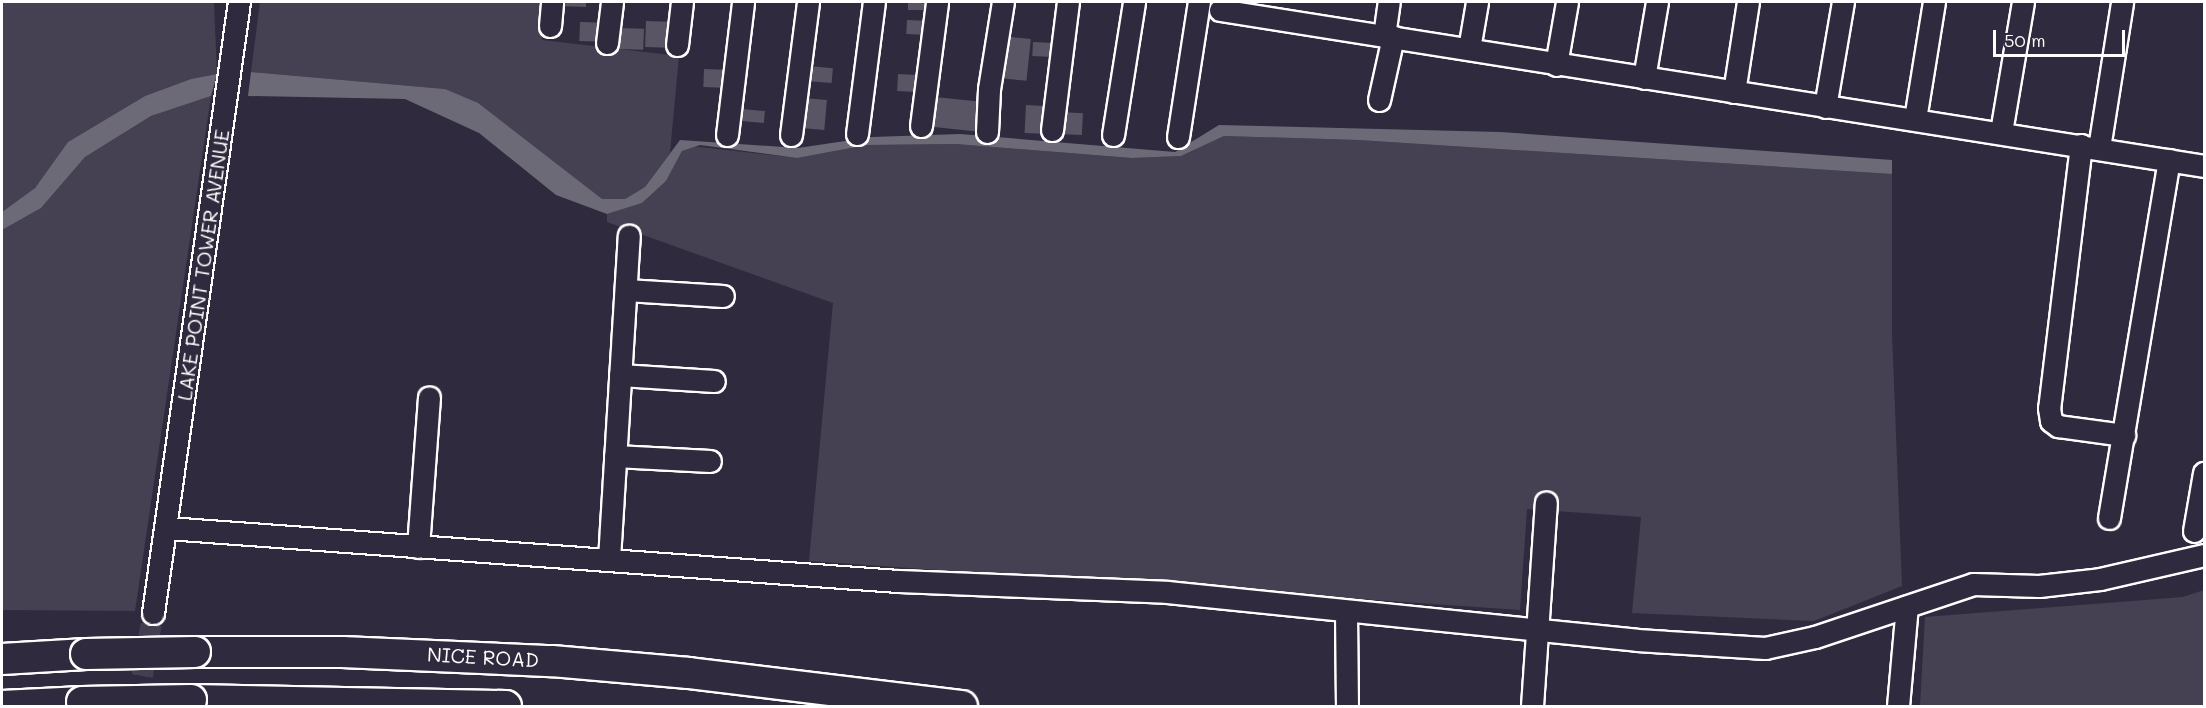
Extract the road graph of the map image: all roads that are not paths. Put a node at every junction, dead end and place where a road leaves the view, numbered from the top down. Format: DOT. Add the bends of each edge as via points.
graph roads {
  1 [pos="239,2"];
  2 [pos="552,2"];
  3 [pos="612,2"];
  4 [pos="682,2"];
  5 [pos="743,2"];
  6 [pos="808,2"];
  7 [pos="874,2"];
  8 [pos="937,2"];
  9 [pos="1003,2"];
  10 [pos="1068,2"];
  11 [pos="1134,2"];
  12 [pos="1199,2"];
  13 [pos="1389,2"];
  14 [pos="1477,2"];
  15 [pos="1567,2"];
  16 [pos="1657,2"];
  17 [pos="1748,2"];
  18 [pos="1843,2"];
  19 [pos="1934,2"];
  20 [pos="2023,2"];
  21 [pos="2122,2"];
  22 [pos="1220,10"];
  23 [pos="550,26"];
  24 [pos="1389,36"];
  25 [pos="607,43"];
  26 [pos="676,45"];
  27 [pos="1469,50"];
  28 [pos="1556,65"];
  29 [pos="1644,78"];
  30 [pos="1734,92"];
  31 [pos="1379,100"];
  32 [pos="1825,107"];
  33 [pos="1915,119"];
  34 [pos="921,126"];
  35 [pos="1052,130"];
  36 [pos="987,132"];
  37 [pos="2001,132"];
  38 [pos="857,134"];
  39 [pos="727,135"];
  40 [pos="791,135"];
  41 [pos="1113,135"];
  42 [pos="1178,137"];
  43 [pos="2090,147"];
  44 [pos="2169,160"];
  45 [pos="2205,166"];
  46 [pos="629,237"];
  47 [pos="626,290"];
  48 [pos="723,296"];
  49 [pos="620,375"];
  50 [pos="714,381"];
  51 [pos="429,397"];
  52 [pos="2124,435"];
  53 [pos="615,456"];
  54 [pos="710,460"];
  55 [pos="2205,473"];
  56 [pos="1546,502"];
  57 [pos="2109,518"];
  58 [pos="167,528"];
  59 [pos="2194,531"];
  60 [pos="418,547"];
  61 [pos="2205,555"];
  62 [pos="609,559"];
  63 [pos="1907,606"];
  64 [pos="1346,611"];
  65 [pos="153,614"];
  66 [pos="1538,630"];
  67 [pos="2,659"];
  68 [pos="2,706"];
  69 [pos="506,706"];
  70 [pos="962,706"];
  71 [pos="1347,706"];
  72 [pos="1533,706"];
  73 [pos="1898,706"];
  1 -- 58 [label="street, LAKE POINT TOWER AVENUE"];
  2 -- 23 [label="street"];
  3 -- 25 [label="street"];
  4 -- 26 [label="street"];
  5 -- 39 [label="street"];
  6 -- 40 [label="street"];
  7 -- 38 [label="street"];
  8 -- 34 [label="street"];
  9 -- 36 [label="street" via="989,89"];
  10 -- 35 [label="street"];
  11 -- 41 [label="street"];
  12 -- 42 [label="street"];
  13 -- 24 [label="street"];
  14 -- 27 [label="street"];
  15 -- 28 [label="street"];
  16 -- 29 [label="street"];
  17 -- 30 [label="street"];
  18 -- 32 [label="street"];
  19 -- 33 [label="street"];
  20 -- 37 [label="street"];
  21 -- 43 [label="street"];
  22 -- 24 [label="street"];
  24 -- 27 [label="street"];
  24 -- 31 [label="street"];
  27 -- 28 [label="street"];
  28 -- 29 [label="street"];
  29 -- 30 [label="street"];
  30 -- 32 [label="street"];
  32 -- 33 [label="street"];
  33 -- 37 [label="street"];
  37 -- 43 [label="street"];
  43 -- 44 [label="street"];
  43 -- 52 [label="street" via="2049,408 2051,422 2058,426"];
  44 -- 45 [label="street"];
  44 -- 52 [label="street"];
  46 -- 47 [label="street"];
  47 -- 48 [label="street"];
  47 -- 49 [label="street"];
  49 -- 50 [label="street"];
  49 -- 53 [label="street"];
  51 -- 60 [label="street"];
  52 -- 57 [label="street"];
  53 -- 54 [label="street"];
  53 -- 62 [label="street"];
  55 -- 59 [label="street"];
  56 -- 66 [label="street"];
  58 -- 60 [label="street"];
  58 -- 65 [label="street, LAKE POINT TOWER AVENUE"];
  60 -- 62 [label="street"];
  61 -- 63 [label="street" via="2117,576 2039,586 1973,584"];
  62 -- 64 [label="street" via="897,582 1167,592"];
  63 -- 66 [label="street" via="1815,637 1765,648"];
  63 -- 73 [label="street"];
  64 -- 66 [label="street"];
  64 -- 71 [label="street"];
  66 -- 72 [label="street"];
  67 -- 70 [label="highway, NICE ROAD, bridge" via="86,654 342,652 552,661"];
  68 -- 69 [label="highway, bridge" via="191,700"];
}
